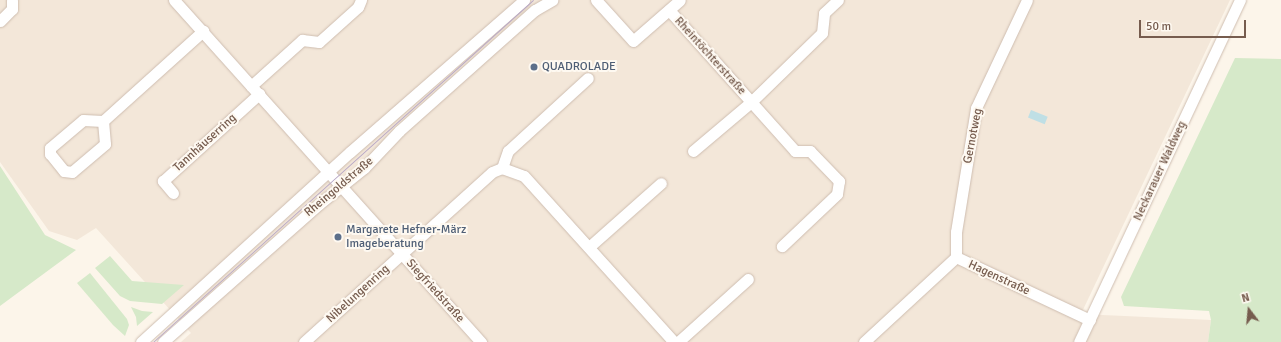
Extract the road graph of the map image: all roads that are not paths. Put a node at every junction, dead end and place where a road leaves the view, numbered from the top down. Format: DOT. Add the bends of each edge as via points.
graph roads {
  1 [pos="12,0"];
  2 [pos="174,0"];
  3 [pos="361,0"];
  4 [pos="524,0"];
  5 [pos="552,0"];
  6 [pos="596,0"];
  7 [pos="680,0"];
  8 [pos="838,0"];
  9 [pos="1027,0"];
  10 [pos="1240,0"];
  11 [pos="669,10"];
  12 [pos="0,21"];
  13 [pos="203,31"];
  14 [pos="588,78"];
  15 [pos="251,86"];
  16 [pos="259,94"];
  17 [pos="751,102"];
  18 [pos="103,121"];
  19 [pos="693,151"];
  20 [pos="502,168"];
  21 [pos="329,173"];
  22 [pos="661,183"];
  23 [pos="341,186"];
  24 [pos="173,193"];
  25 [pos="782,246"];
  26 [pos="589,247"];
  27 [pos="403,254"];
  28 [pos="956,258"];
  29 [pos="748,280"];
  30 [pos="1090,320"];
  31 [pos="141,342"];
  32 [pos="163,342"];
  33 [pos="304,342"];
  34 [pos="481,342"];
  35 [pos="674,342"];
  36 [pos="678,342"];
  37 [pos="864,342"];
  38 [pos="1080,342"];
  1 -- 12 [label="street" via="12,9"];
  2 -- 13 [label="street"];
  3 -- 15 [label="street" via="358,7 319,42 302,40"];
  4 -- 21 [label="street, Rheingoldstraße"];
  5 -- 23 [label="street, Rheingoldstraße" via="535,10 468,69 399,131 364,168"];
  6 -- 11 [label="street, Rheintöchterstraße" via="633,41"];
  7 -- 11 [label="street, Rheintöchterstraße"];
  8 -- 17 [label="street, Rheintöchterstraße" via="824,12 822,33"];
  9 -- 28 [label="street, Gernotweg" via="976,108 956,232"];
  10 -- 30 [label="street, Neckarauer Waldweg"];
  11 -- 17 [label="street, Rheintöchterstraße"];
  13 -- 15 [label="street"];
  13 -- 18 [label="street"];
  14 -- 20 [label="street" via="508,151"];
  15 -- 16 [label="street"];
  16 -- 21 [label="street"];
  16 -- 24 [label="street, Tannhäuserring" via="163,181"];
  17 -- 19 [label="street, Rheintöchterstraße"];
  17 -- 25 [label="street, Rheintöchterstraße" via="795,151 810,151 839,181 837,194"];
  18 -- 18 [label="street" via="83,120 50,148 50,154 64,171 72,172 105,144"];
  20 -- 26 [label="street" via="524,176"];
  20 -- 27 [label="street, Nibelungenring" via="492,172"];
  21 -- 23 [label="street"];
  21 -- 31 [label="street, Rheingoldstraße"];
  22 -- 26 [label="street"];
  23 -- 27 [label="street, Siegfriedstraße"];
  23 -- 32 [label="street, Rheingoldstraße"];
  26 -- 35 [label="street"];
  27 -- 33 [label="street, Nibelungenring"];
  27 -- 34 [label="street, Siegfriedstraße"];
  28 -- 30 [label="street, Hagenstraße"];
  28 -- 37 [label="street, Hagenstraße"];
  29 -- 36 [label="street"];
  30 -- 38 [label="street, Neckarauer Waldweg"];
}
